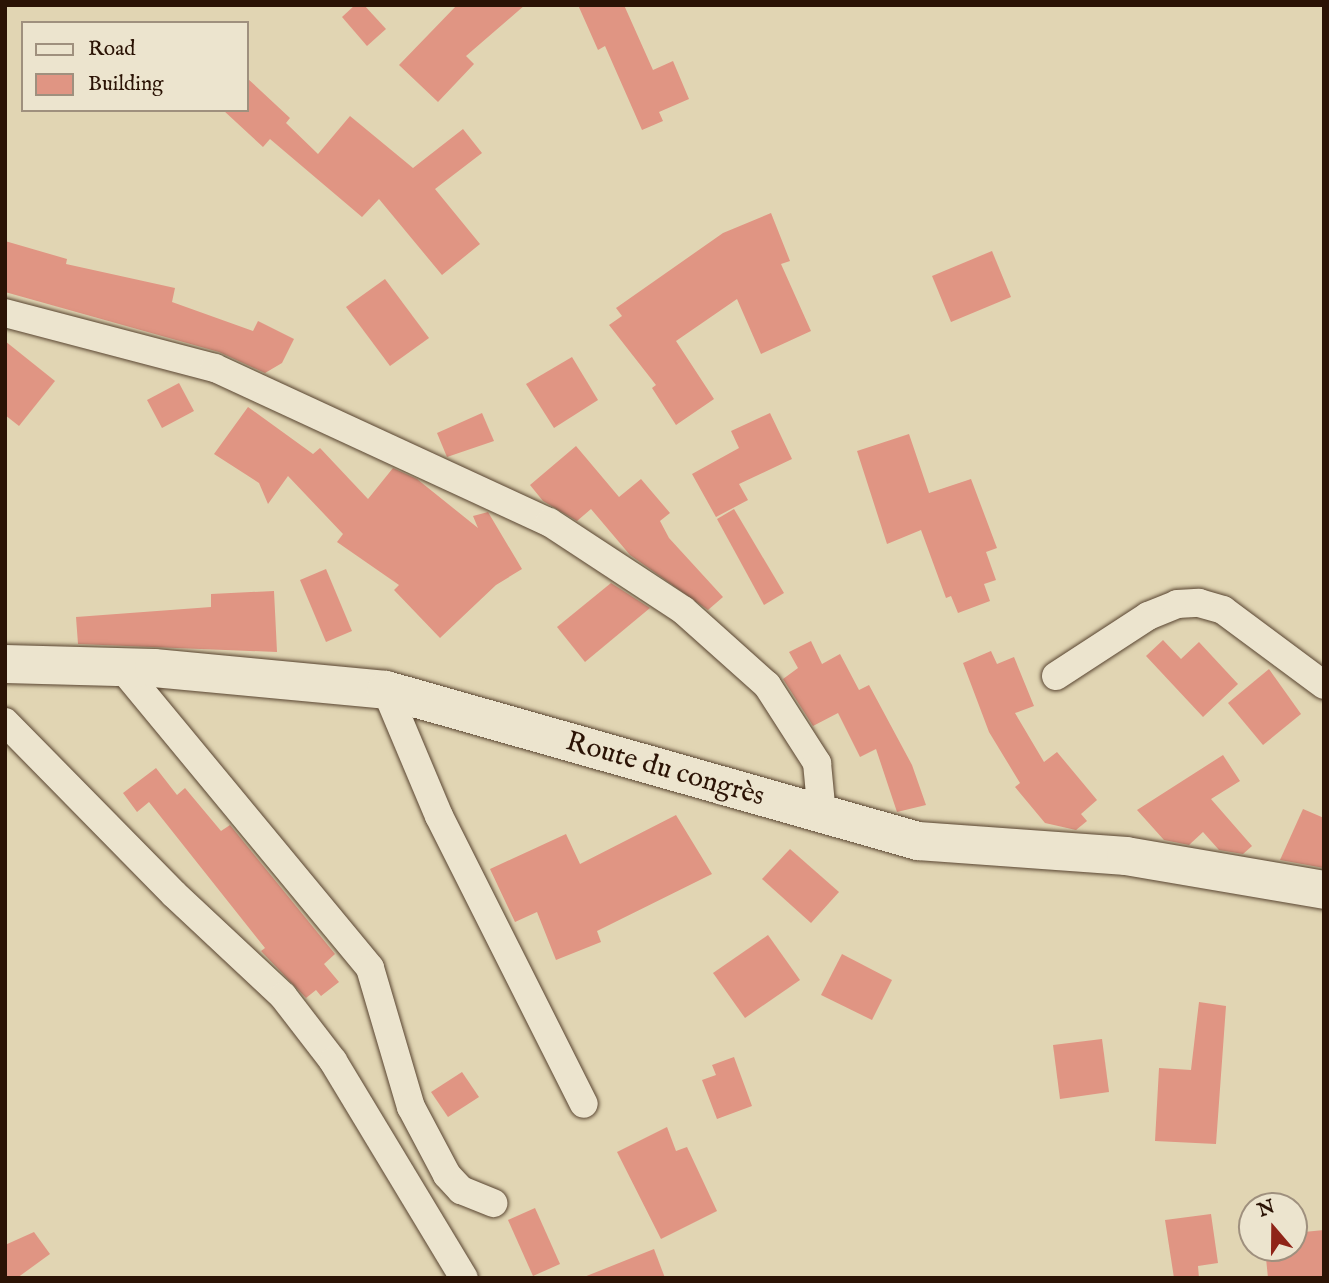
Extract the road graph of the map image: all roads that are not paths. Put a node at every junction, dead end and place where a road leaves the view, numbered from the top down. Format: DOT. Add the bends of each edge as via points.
graph roads {
  1 [pos="5,313"];
  2 [pos="5,664"];
  3 [pos="122,668"];
  4 [pos="1056,676"];
  5 [pos="1324,685"];
  6 [pos="387,690"];
  7 [pos="5,722"];
  8 [pos="822,815"];
  9 [pos="1324,890"];
  10 [pos="584,1104"];
  11 [pos="493,1203"];
  12 [pos="464,1278"];
  1 -- 8 [label="street" via="215,368 549,522 683,610 767,685 817,763"];
  2 -- 3 [label="main road, Route du congrès"];
  3 -- 6 [label="main road, Route du congrès"];
  3 -- 11 [label="street" via="370,968 411,1107 447,1175 461,1190"];
  4 -- 5 [label="street" via="1148,616 1177,604 1199,603 1223,610"];
  6 -- 8 [label="main road, Route du congrès"];
  6 -- 10 [label="street" via="439,816"];
  7 -- 12 [label="street" via="283,996 333,1061"];
  8 -- 9 [label="main road, Route du congrès" via="918,841 1126,856"];
}
